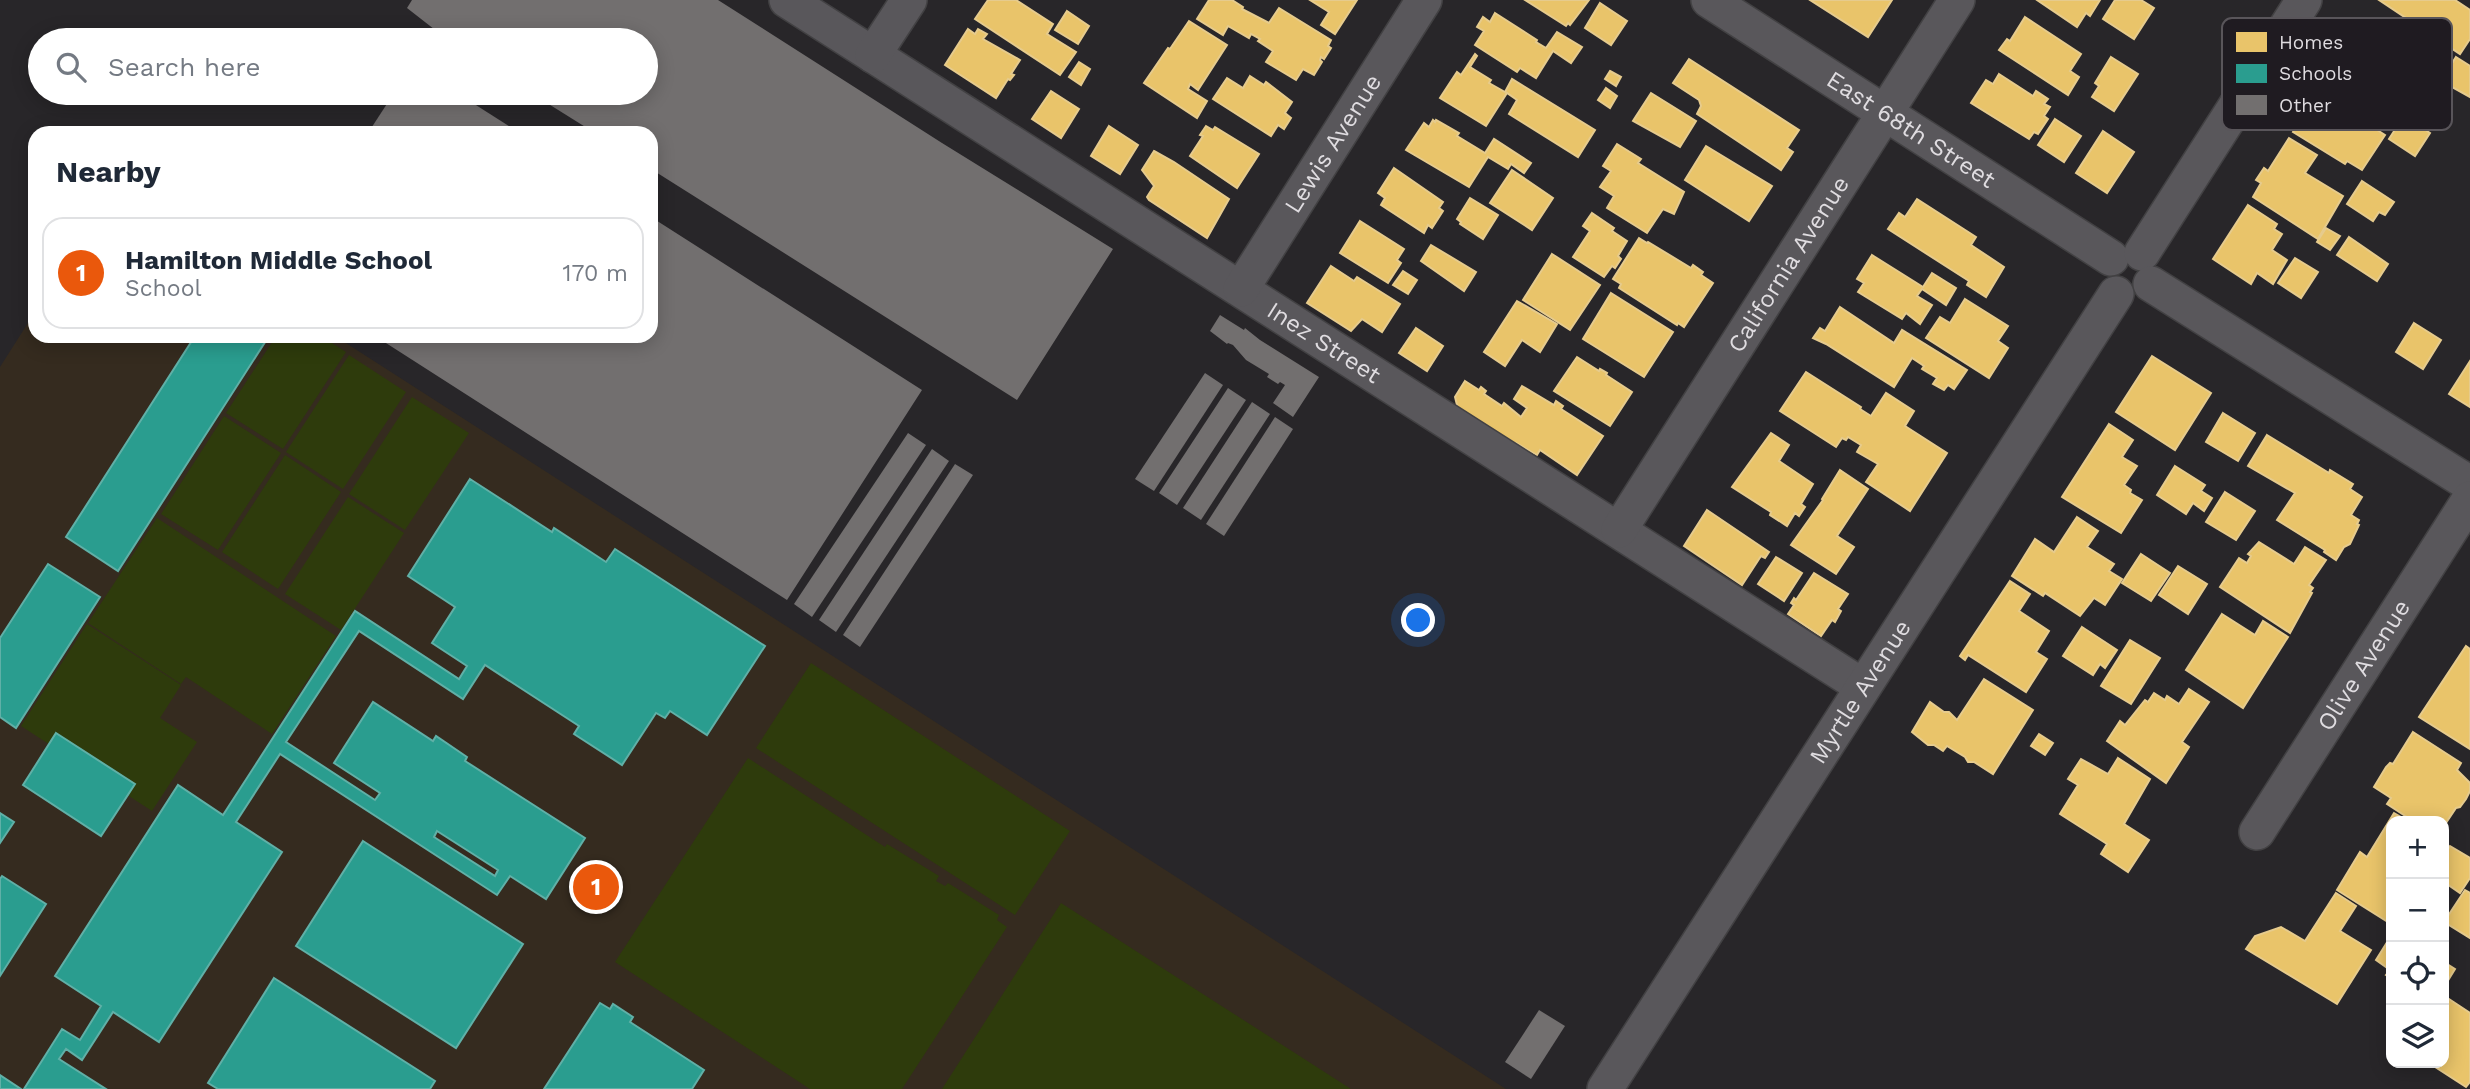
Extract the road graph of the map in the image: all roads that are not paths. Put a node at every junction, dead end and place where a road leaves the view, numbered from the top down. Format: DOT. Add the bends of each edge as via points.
graph roads {
  1 [pos="787,0"];
  2 [pos="909,0"];
  3 [pos="1424,0"];
  4 [pos="1709,0"];
  5 [pos="1957,0"];
  6 [pos="2304,0"];
  7 [pos="2293,18"];
  8 [pos="873,55"];
  9 [pos="1885,113"];
  10 [pos="2222,129"];
  11 [pos="2135,265"];
  12 [pos="1241,289"];
  13 [pos="2470,484"];
  14 [pos="2470,499"];
  15 [pos="1619,530"];
  16 [pos="1862,686"];
  17 [pos="2257,832"];
  18 [pos="1605,1089"];
  1 -- 8 [label="street, Inez Street"];
  2 -- 8 [label="street"];
  3 -- 12 [label="street, Lewis Avenue"];
  4 -- 9 [label="street, East 68th Street"];
  5 -- 9 [label="street, California Avenue"];
  6 -- 7 [label="street"];
  8 -- 12 [label="street, Inez Street"];
  9 -- 11 [label="street, East 68th Street"];
  9 -- 15 [label="street, California Avenue"];
  10 -- 11 [label="street"];
  11 -- 13 [label="street, East 68th Street"];
  11 -- 16 [label="street, Myrtle Avenue" via="2107,265 2106,281 2116,294"];
  12 -- 15 [label="street, Inez Street"];
  14 -- 17 [label="street, Olive Avenue"];
  15 -- 16 [label="street, Inez Street"];
  16 -- 18 [label="street, Myrtle Avenue"];
}
